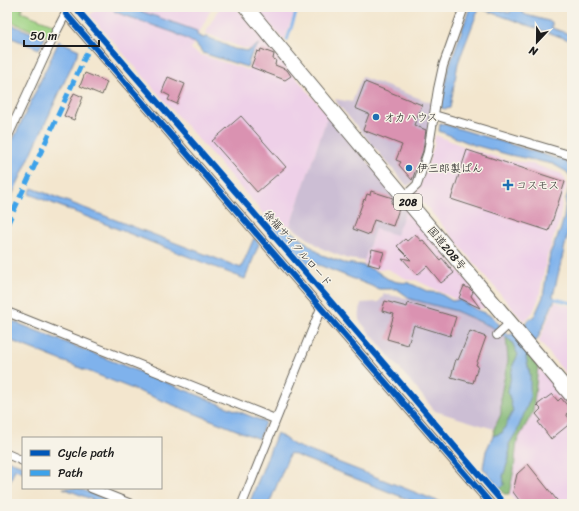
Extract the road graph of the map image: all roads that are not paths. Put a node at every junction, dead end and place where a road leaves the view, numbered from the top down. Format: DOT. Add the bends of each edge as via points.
graph roads {
  1 [pos="246,7"];
  2 [pos="464,7"];
  3 [pos="68,10"];
  4 [pos="434,115"];
  5 [pos="7,138"];
  6 [pos="572,158"];
  7 [pos="404,197"];
  8 [pos="321,308"];
  9 [pos="7,312"];
  10 [pos="508,325"];
  11 [pos="497,335"];
  12 [pos="572,396"];
  13 [pos="275,419"];
  14 [pos="7,454"];
  15 [pos="22,461"];
  16 [pos="94,489"];
  17 [pos="131,504"];
  18 [pos="242,504"];
  19 [pos="491,504"];
  1 -- 7 [label="highway, 国道208号 / 208"];
  2 -- 4 [label="street" via="443,66"];
  3 -- 5 [label="street"];
  3 -- 8 [label="street"];
  4 -- 6 [label="street"];
  4 -- 7 [label="street" via="428,152 417,185"];
  7 -- 10 [label="highway, 国道208号 / 208"];
  8 -- 13 [label="street"];
  8 -- 19 [label="street"];
  9 -- 13 [label="street"];
  10 -- 11 [label="street"];
  10 -- 12 [label="highway, 国道208号 / 208"];
  13 -- 18 [label="street"];
  14 -- 15 [label="street"];
  16 -- 17 [label="street"];
}
